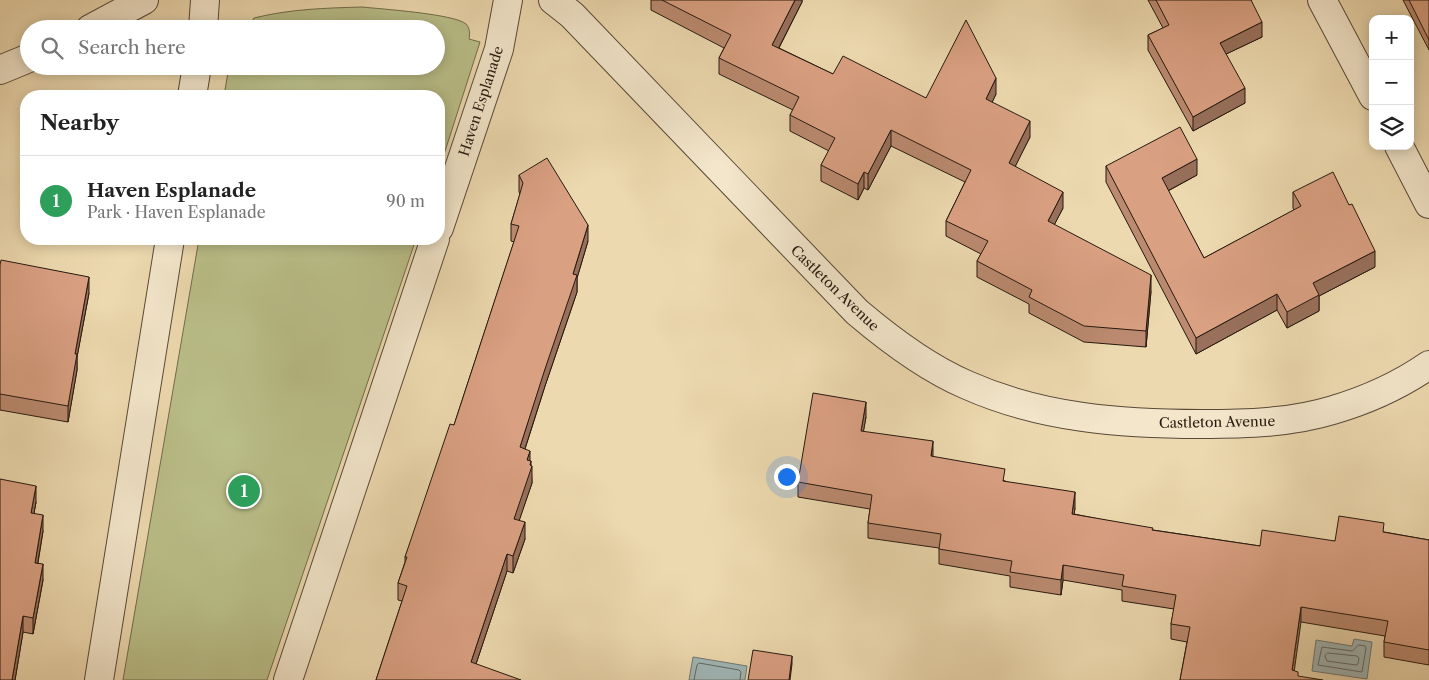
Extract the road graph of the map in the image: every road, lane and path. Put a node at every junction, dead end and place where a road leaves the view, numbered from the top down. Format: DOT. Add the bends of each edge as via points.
graph roads {
  1 [pos="144,0"];
  2 [pos="205,0"];
  3 [pos="508,0"];
  4 [pos="553,0"];
  5 [pos="1322,0"];
  6 [pos="107,20"];
  7 [pos="204,20"];
  8 [pos="20,62"];
  9 [pos="0,70"];
  10 [pos="196,75"];
  11 [pos="1369,88"];
  12 [pos="193,90"];
  13 [pos="1401,150"];
  14 [pos="1429,204"];
  15 [pos="445,210"];
  16 [pos="169,245"];
  17 [pos="433,245"];
  18 [pos="1429,365"];
  19 [pos="99,680"];
  20 [pos="288,680"];
  1 -- 6 [label="street"];
  2 -- 7 [label="street"];
  3 -- 15 [label="street, Haven Esplanade" via="499,49"];
  4 -- 18 [label="street, Castleton Avenue" via="572,15 857,312 925,363 967,385 1016,403 1073,416 1170,424 1234,424 1287,420 1334,410 1389,388"];
  5 -- 11 [label="street"];
  8 -- 9 [label="street"];
  10 -- 12 [label="street"];
  13 -- 14 [label="street"];
  16 -- 19 [label="street"];
  17 -- 20 [label="street"];
}
